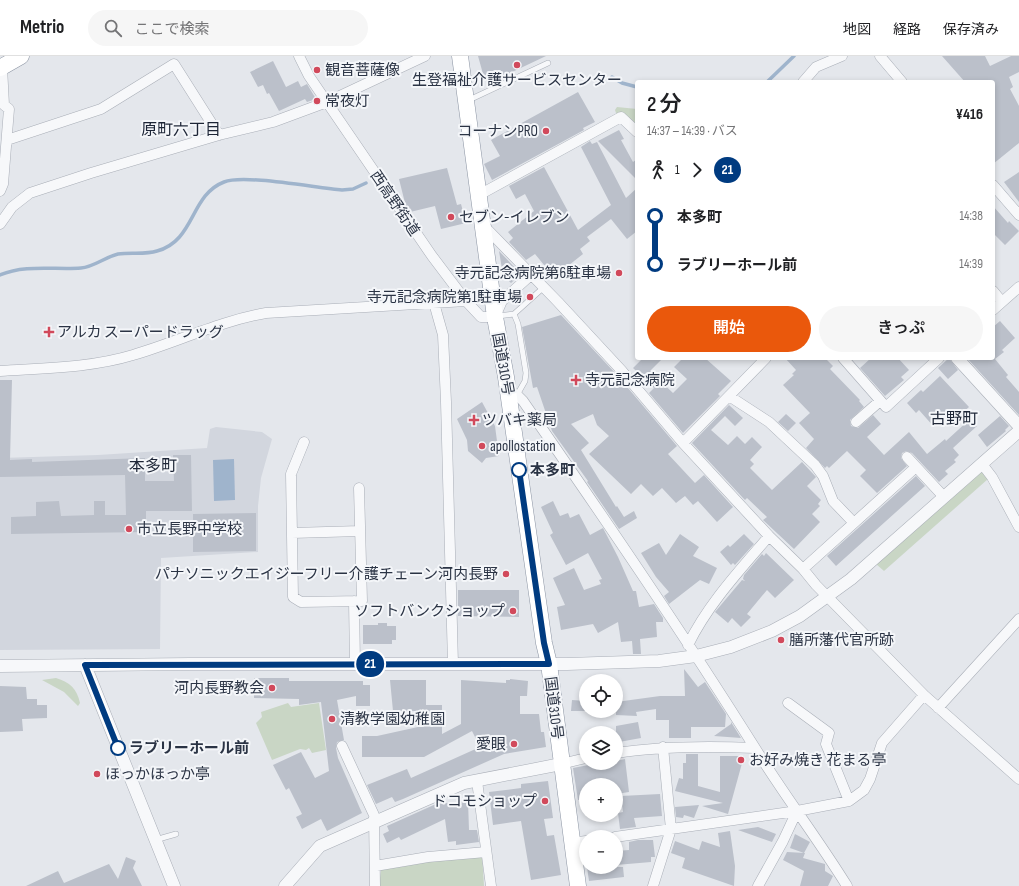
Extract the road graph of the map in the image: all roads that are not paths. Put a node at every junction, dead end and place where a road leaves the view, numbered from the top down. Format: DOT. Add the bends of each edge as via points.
graph roads {
  1 [pos="21,56"];
  2 [pos="299,56"];
  3 [pos="425,56"];
  4 [pos="460,56"];
  5 [pos="842,56"];
  6 [pos="880,56"];
  7 [pos="548,63"];
  8 [pos="1,68"];
  9 [pos="806,80"];
  10 [pos="900,80"];
  11 [pos="466,101"];
  12 [pos="327,102"];
  13 [pos="635,130"];
  14 [pos="219,135"];
  15 [pos="7,140"];
  16 [pos="995,187"];
  17 [pos="0,192"];
  18 [pos="479,195"];
  19 [pos="1019,215"];
  20 [pos="0,224"];
  21 [pos="484,226"];
  22 [pos="532,274"];
  23 [pos="1019,287"];
  24 [pos="544,288"];
  25 [pos="995,293"];
  26 [pos="466,301"];
  27 [pos="1002,302"];
  28 [pos="434,303"];
  29 [pos="995,308"];
  30 [pos="514,314"];
  31 [pos="495,317"];
  32 [pos="764,360"];
  33 [pos="845,360"];
  34 [pos="937,360"];
  35 [pos="959,360"];
  36 [pos="0,371"];
  37 [pos="513,394"];
  38 [pos="729,396"];
  39 [pos="880,401"];
  40 [pos="856,422"];
  41 [pos="1019,426"];
  42 [pos="1019,432"];
  43 [pos="304,442"];
  44 [pos="683,443"];
  45 [pos="907,457"];
  46 [pos="982,464"];
  47 [pos="916,467"];
  48 [pos="359,488"];
  49 [pos="944,497"];
  50 [pos="854,523"];
  51 [pos="1019,527"];
  52 [pos="360,531"];
  53 [pos="292,534"];
  54 [pos="769,536"];
  55 [pos="803,569"];
  56 [pos="828,596"];
  57 [pos="354,601"];
  58 [pos="1019,619"];
  59 [pos="688,645"];
  60 [pos="696,656"];
  61 [pos="355,664"];
  62 [pos="453,664"];
  63 [pos="549,664"];
  64 [pos="85,665"];
  65 [pos="0,666"];
  66 [pos="924,696"];
  67 [pos="788,703"];
  68 [pos="938,708"];
  69 [pos="342,746"];
  70 [pos="663,747"];
  71 [pos="755,748"];
  72 [pos="623,752"];
  73 [pos="579,760"];
  74 [pos="561,764"];
  75 [pos="1019,779"];
  76 [pos="477,781"];
  77 [pos="848,801"];
  78 [pos="797,811"];
  79 [pos="375,824"];
  80 [pos="671,828"];
  81 [pos="176,834"];
  82 [pos="623,836"];
  83 [pos="155,840"];
  84 [pos="579,842"];
  85 [pos="486,852"];
  86 [pos="375,866"];
  87 [pos="174,886"];
  88 [pos="285,886"];
  89 [pos="374,886"];
  90 [pos="491,886"];
  91 [pos="578,886"];
  92 [pos="653,886"];
  93 [pos="758,886"];
  94 [pos="848,886"];
  1 -- 8 [label="highway"];
  2 -- 12 [label="street, 西高野街道" via="308,76"];
  3 -- 12 [label="street"];
  4 -- 11 [label="highway, 国道310号"];
  5 -- 9 [label="street" via="816,67"];
  6 -- 10 [label="street"];
  7 -- 11 [label="lane"];
  8 -- 15 [label="street" via="4,105 9,109"];
  11 -- 18 [label="highway, 国道310号"];
  12 -- 14 [label="street" via="273,122"];
  12 -- 26 [label="street, 西高野街道" via="432,256"];
  13 -- 18 [label="street" via="621,117"];
  14 -- 15 [label="street" via="174,64 101,109"];
  14 -- 20 [label="street" via="30,193 12,207"];
  15 -- 17 [label="street"];
  16 -- 19 [label="street"];
  18 -- 21 [label="highway, 国道310号"];
  21 -- 22 [label="street"];
  21 -- 31 [label="highway, 国道310号"];
  22 -- 24 [label="street"];
  22 -- 31 [label="street" via="502,301"];
  23 -- 27 [label="street"];
  24 -- 30 [label="lane"];
  24 -- 44 [label="street" via="622,371"];
  25 -- 27 [label="street"];
  26 -- 28 [label="street"];
  26 -- 31 [label="street, 西高野街道" via="481,317"];
  27 -- 29 [label="street"];
  28 -- 36 [label="street" via="266,313 246,317 132,356 99,363"];
  28 -- 62 [label="street" via="443,335"];
  30 -- 31 [label="lane"];
  30 -- 37 [label="lane" via="518,324 526,377"];
  31 -- 37 [label="highway, 国道310号"];
  32 -- 38 [label="street"];
  33 -- 39 [label="street"];
  34 -- 39 [label="street" via="886,407"];
  35 -- 41 [label="street"];
  37 -- 59 [label="street" via="559,453"];
  37 -- 63 [label="highway, 国道310号" via="543,635"];
  38 -- 44 [label="street"];
  38 -- 50 [label="street" via="769,422 815,465 823,476 833,501"];
  39 -- 40 [label="street"];
  42 -- 46 [label="street"];
  43 -- 53 [label="street" via="291,474"];
  44 -- 54 [label="street"];
  45 -- 47 [label="street"];
  46 -- 49 [label="street"];
  46 -- 51 [label="street" via="992,477"];
  47 -- 49 [label="street"];
  47 -- 50 [label="street"];
  48 -- 52 [label="street"];
  49 -- 56 [label="street"];
  50 -- 55 [label="street"];
  52 -- 53 [label="street"];
  52 -- 57 [label="street" via="362,601"];
  53 -- 57 [label="street" via="293,597 301,602"];
  54 -- 55 [label="street"];
  54 -- 59 [label="street" via="719,596 695,630"];
  55 -- 56 [label="street"];
  56 -- 60 [label="street" via="800,616 772,631 731,647"];
  56 -- 66 [label="street"];
  57 -- 61 [label="street"];
  58 -- 68 [label="street"];
  59 -- 60 [label="street"];
  60 -- 63 [label="street" via="659,661"];
  60 -- 71 [label="street"];
  61 -- 62 [label="street"];
  61 -- 64 [label="street"];
  62 -- 63 [label="street"];
  63 -- 74 [label="highway, 国道310号"];
  64 -- 65 [label="street"];
  64 -- 83 [label="street"];
  66 -- 68 [label="street"];
  66 -- 77 [label="street" via="882,743 864,790"];
  67 -- 77 [label="street" via="828,732 826,744"];
  68 -- 75 [label="street"];
  69 -- 79 [label="street" via="374,815"];
  70 -- 71 [label="street"];
  70 -- 72 [label="street"];
  70 -- 80 [label="street"];
  71 -- 78 [label="street"];
  73 -- 74 [label="street"];
  74 -- 76 [label="street"];
  74 -- 84 [label="highway, 国道310号"];
  76 -- 79 [label="street" via="464,784"];
  76 -- 85 [label="street"];
  77 -- 78 [label="street"];
  78 -- 80 [label="street"];
  78 -- 93 [label="street" via="784,841"];
  78 -- 94 [label="street"];
  79 -- 86 [label="street"];
  79 -- 88 [label="street" via="320,846"];
  80 -- 82 [label="street"];
  80 -- 92 [label="street"];
  81 -- 83 [label="lane"];
  83 -- 87 [label="street"];
  84 -- 91 [label="highway, 国道310号"];
  85 -- 86 [label="street" via="428,857"];
  85 -- 90 [label="street"];
  86 -- 89 [label="street"];
}
